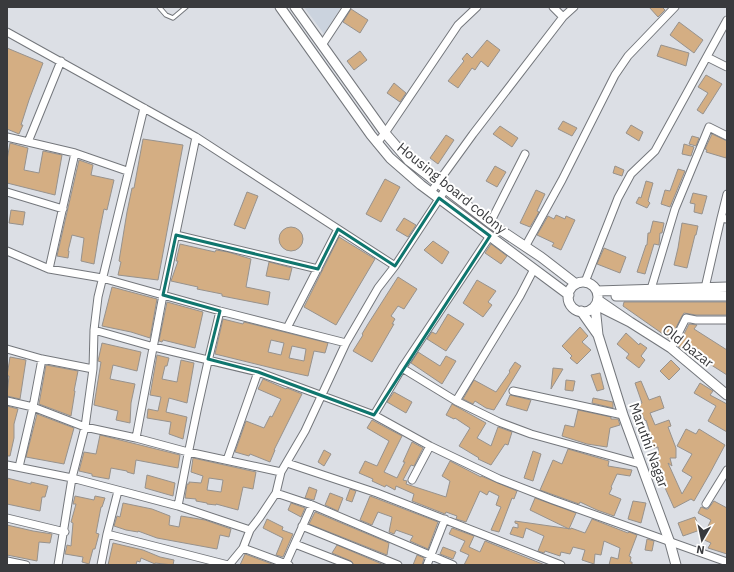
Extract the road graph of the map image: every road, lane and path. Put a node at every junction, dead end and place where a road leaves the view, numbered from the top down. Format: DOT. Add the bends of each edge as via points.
graph roads {
  1 [pos="159,7"];
  2 [pos="186,7"];
  3 [pos="280,7"];
  4 [pos="295,7"];
  5 [pos="347,7"];
  6 [pos="477,7"];
  7 [pos="553,7"];
  8 [pos="574,7"];
  9 [pos="675,7"];
  10 [pos="563,17"];
  11 [pos="727,20"];
  12 [pos="7,32"];
  13 [pos="322,45"];
  14 [pos="707,57"];
  15 [pos="61,61"];
  16 [pos="727,67"];
  17 [pos="144,108"];
  18 [pos="385,134"];
  19 [pos="727,136"];
  20 [pos="7,137"];
  21 [pos="196,138"];
  22 [pos="28,142"];
  23 [pos="377,143"];
  24 [pos="75,153"];
  25 [pos="525,154"];
  26 [pos="127,170"];
  27 [pos="437,183"];
  28 [pos="445,190"];
  29 [pos="7,192"];
  30 [pos="431,192"];
  31 [pos="727,194"];
  32 [pos="439,198"];
  33 [pos="63,209"];
  34 [pos="724,219"];
  35 [pos="490,223"];
  36 [pos="338,229"];
  37 [pos="176,235"];
  38 [pos="490,236"];
  39 [pos="525,247"];
  40 [pos="7,251"];
  41 [pos="395,266"];
  42 [pos="49,269"];
  43 [pos="318,269"];
  44 [pos="534,269"];
  45 [pos="102,278"];
  46 [pos="585,282"];
  47 [pos="576,284"];
  48 [pos="727,287"];
  49 [pos="705,288"];
  50 [pos="651,289"];
  51 [pos="163,295"];
  52 [pos="569,295"];
  53 [pos="727,296"];
  54 [pos="597,300"];
  55 [pos="220,312"];
  56 [pos="582,312"];
  57 [pos="727,320"];
  58 [pos="287,328"];
  59 [pos="94,330"];
  60 [pos="598,335"];
  61 [pos="346,343"];
  62 [pos="154,347"];
  63 [pos="670,348"];
  64 [pos="7,350"];
  65 [pos="42,359"];
  66 [pos="208,360"];
  67 [pos="402,368"];
  68 [pos="93,369"];
  69 [pos="258,372"];
  70 [pos="513,391"];
  71 [pos="321,395"];
  72 [pos="727,395"];
  73 [pos="7,401"];
  74 [pos="456,401"];
  75 [pos="33,407"];
  76 [pos="374,415"];
  77 [pos="623,415"];
  78 [pos="85,427"];
  79 [pos="136,438"];
  80 [pos="430,446"];
  81 [pos="188,452"];
  82 [pos="227,460"];
  83 [pos="287,463"];
  84 [pos="640,464"];
  85 [pos="7,465"];
  86 [pos="19,467"];
  87 [pos="727,470"];
  88 [pos="281,472"];
  89 [pos="72,478"];
  90 [pos="412,480"];
  91 [pos="118,491"];
  92 [pos="276,493"];
  93 [pos="706,504"];
  94 [pos="312,505"];
  95 [pos="178,506"];
  96 [pos="7,518"];
  97 [pos="445,519"];
  98 [pos="302,526"];
  99 [pos="250,530"];
  100 [pos="65,532"];
  101 [pos="107,534"];
  102 [pos="670,543"];
  103 [pos="295,544"];
  104 [pos="243,548"];
  105 [pos="431,556"];
  106 [pos="7,561"];
  107 [pos="727,562"];
  108 [pos="288,564"];
  109 [pos="26,565"];
  110 [pos="58,565"];
  111 [pos="101,565"];
  112 [pos="229,565"];
  113 [pos="348,565"];
  114 [pos="398,565"];
  115 [pos="426,565"];
  116 [pos="453,565"];
  117 [pos="561,565"];
  118 [pos="676,565"];
  1 -- 2 [label="lane" via="173,18"];
  3 -- 23 [label="street, Housing board colony"];
  4 -- 13 [label="street, Housing board colony"];
  5 -- 13 [label="street"];
  6 -- 18 [label="street" via="458,24"];
  7 -- 10 [label="street"];
  8 -- 10 [label="street"];
  9 -- 39 [label="street" via="628,56 615,75"];
  10 -- 27 [label="street"];
  11 -- 14 [label="street"];
  12 -- 15 [label="street"];
  13 -- 18 [label="street, Housing board colony"];
  14 -- 16 [label="street"];
  14 -- 46 [label="street" via="656,151 631,174 618,198"];
  15 -- 17 [label="street"];
  15 -- 22 [label="street"];
  17 -- 21 [label="street"];
  17 -- 26 [label="street"];
  18 -- 23 [label="street"];
  18 -- 27 [label="street, Housing board colony" via="409,162"];
  19 -- 50 [label="street" via="708,127 675,210"];
  20 -- 22 [label="street"];
  21 -- 36 [label="street"];
  21 -- 37 [label="street"];
  22 -- 24 [label="street"];
  23 -- 30 [label="street, Housing board colony" via="390,158"];
  24 -- 26 [label="street"];
  24 -- 33 [label="street"];
  25 -- 35 [label="street"];
  26 -- 45 [label="street"];
  27 -- 28 [label="street, Housing board colony"];
  27 -- 30 [label="street"];
  28 -- 32 [label="street"];
  28 -- 35 [label="street, Housing board colony"];
  29 -- 33 [label="street"];
  30 -- 32 [label="street, Housing board colony"];
  31 -- 34 [label="street"];
  32 -- 38 [label="street, Housing board colony"];
  32 -- 41 [label="street"];
  33 -- 42 [label="street"];
  34 -- 49 [label="street"];
  35 -- 39 [label="street, Housing board colony"];
  36 -- 41 [label="street"];
  36 -- 43 [label="street"];
  37 -- 43 [label="street"];
  37 -- 51 [label="street"];
  38 -- 44 [label="street, Housing board colony"];
  38 -- 67 [label="street"];
  39 -- 47 [label="street, Housing board colony"];
  40 -- 42 [label="street"];
  41 -- 61 [label="street" via="378,288"];
  42 -- 45 [label="street"];
  43 -- 58 [label="street"];
  44 -- 52 [label="street, Housing board colony"];
  44 -- 74 [label="street"];
  45 -- 51 [label="street"];
  45 -- 59 [label="street"];
  46 -- 47 [label="street"];
  46 -- 54 [label="street" via="594,287"];
  47 -- 52 [label="street"];
  48 -- 49 [label="street"];
  49 -- 50 [label="street"];
  50 -- 54 [label="street"];
  51 -- 55 [label="street"];
  51 -- 62 [label="street"];
  52 -- 56 [label="street" via="570,304"];
  53 -- 54 [label="street"];
  54 -- 56 [label="street" via="591,310"];
  54 -- 60 [label="street"];
  54 -- 63 [label="street, Old bazar"];
  55 -- 58 [label="street"];
  55 -- 66 [label="street"];
  56 -- 60 [label="street"];
  57 -- 63 [label="street" via="686,318"];
  58 -- 61 [label="street"];
  59 -- 62 [label="street"];
  59 -- 68 [label="street"];
  60 -- 77 [label="street, Maruthi Nagar"];
  61 -- 71 [label="street"];
  62 -- 66 [label="street"];
  62 -- 79 [label="street"];
  63 -- 72 [label="street, Old bazar"];
  64 -- 65 [label="street"];
  65 -- 68 [label="street"];
  65 -- 75 [label="street"];
  66 -- 69 [label="street"];
  66 -- 81 [label="street"];
  67 -- 74 [label="street"];
  67 -- 76 [label="street"];
  68 -- 78 [label="street"];
  69 -- 71 [label="street"];
  69 -- 82 [label="street"];
  70 -- 77 [label="street"];
  71 -- 76 [label="street"];
  71 -- 83 [label="street"];
  73 -- 75 [label="street"];
  74 -- 84 [label="street" via="531,434"];
  75 -- 78 [label="street"];
  75 -- 86 [label="street"];
  76 -- 80 [label="street"];
  77 -- 84 [label="street, Maruthi Nagar"];
  78 -- 79 [label="street"];
  78 -- 89 [label="street"];
  79 -- 81 [label="street"];
  80 -- 90 [label="street"];
  80 -- 102 [label="street" via="499,479"];
  81 -- 82 [label="street"];
  81 -- 95 [label="street"];
  82 -- 88 [label="street"];
  83 -- 88 [label="street"];
  83 -- 97 [label="street"];
  84 -- 102 [label="street, Maruthi Nagar"];
  85 -- 86 [label="street"];
  86 -- 89 [label="street"];
  87 -- 93 [label="street"];
  88 -- 92 [label="street"];
  89 -- 91 [label="street"];
  89 -- 100 [label="street"];
  91 -- 95 [label="street"];
  91 -- 101 [label="street"];
  92 -- 94 [label="street"];
  92 -- 99 [label="street"];
  94 -- 98 [label="street"];
  94 -- 105 [label="street"];
  95 -- 99 [label="street"];
  96 -- 100 [label="street"];
  97 -- 105 [label="street"];
  97 -- 117 [label="street"];
  98 -- 103 [label="street"];
  98 -- 114 [label="street"];
  99 -- 104 [label="street"];
  100 -- 110 [label="street"];
  101 -- 111 [label="street"];
  101 -- 112 [label="street"];
  102 -- 107 [label="street"];
  102 -- 118 [label="street, Maruthi Nagar"];
  103 -- 108 [label="street"];
  103 -- 113 [label="street"];
  104 -- 108 [label="street"];
  104 -- 112 [label="street"];
  105 -- 115 [label="street"];
  105 -- 116 [label="street"];
  106 -- 109 [label="street"];
}
